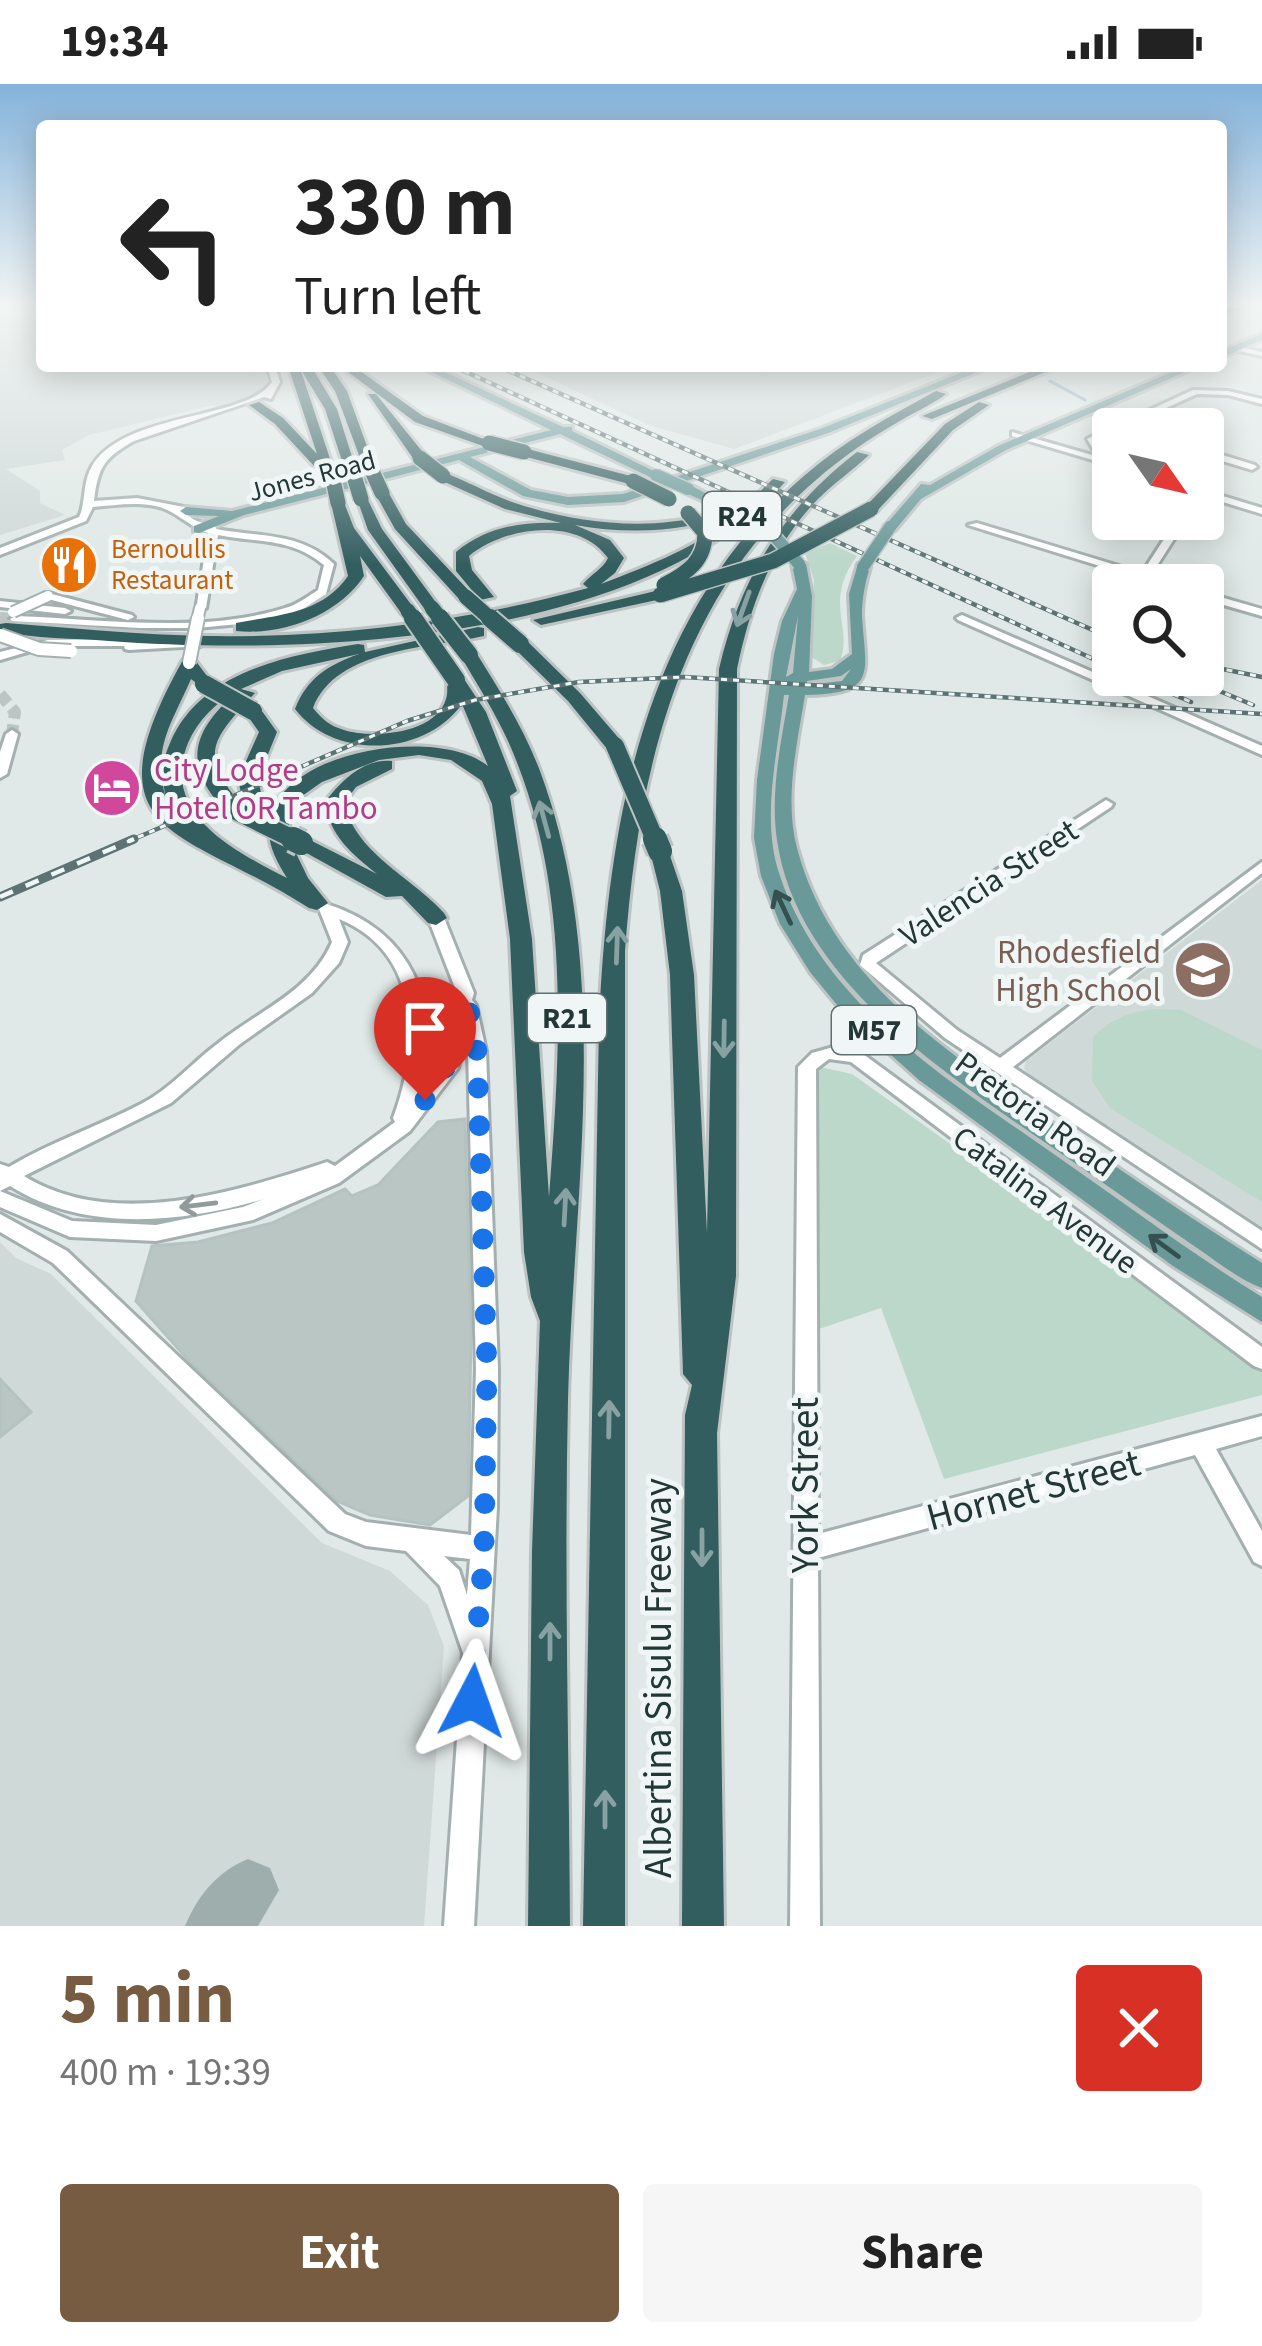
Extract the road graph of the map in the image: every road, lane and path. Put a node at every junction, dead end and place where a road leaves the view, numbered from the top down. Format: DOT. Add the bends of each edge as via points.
graph roads {
  1 [pos="268,393"];
  2 [pos="271,393"];
  3 [pos="302,393"];
  4 [pos="321,393"];
  5 [pos="342,393"];
  6 [pos="368,393"];
  7 [pos="382,393"];
  8 [pos="481,393"];
  9 [pos="917,393"];
  10 [pos="943,393"];
  11 [pos="982,393"];
  12 [pos="1015,393"];
  13 [pos="1127,393"];
  14 [pos="1203,393"];
  15 [pos="1220,393"];
  16 [pos="940,394"];
  17 [pos="1262,402"];
  18 [pos="1159,408"];
  19 [pos="260,409"];
  20 [pos="238,410"];
  21 [pos="203,418"];
  22 [pos="566,431"];
  23 [pos="1020,436"];
  24 [pos="542,439"];
  25 [pos="588,446"];
  26 [pos="480,456"];
  27 [pos="810,457"];
  28 [pos="1092,458"];
  29 [pos="1224,459"];
  30 [pos="1252,467"];
  31 [pos="443,471"];
  32 [pos="634,473"];
  33 [pos="331,477"];
  34 [pos="1224,499"];
  35 [pos="89,501"];
  36 [pos="145,502"];
  37 [pos="179,509"];
  38 [pos="1262,511"];
  39 [pos="240,512"];
  40 [pos="71,525"];
  41 [pos="973,525"];
  42 [pos="347,528"];
  43 [pos="208,530"];
  44 [pos="277,540"];
  45 [pos="0,550"];
  46 [pos="1105,564"];
  47 [pos="208,566"];
  48 [pos="803,590"];
  49 [pos="654,593"];
  50 [pos="1224,601"];
  51 [pos="527,607"];
  52 [pos="1262,613"];
  53 [pos="962,618"];
  54 [pos="6,619"];
  55 [pos="142,620"];
  56 [pos="216,626"];
  57 [pos="171,632"];
  58 [pos="480,632"];
  59 [pos="375,639"];
  60 [pos="804,639"];
  61 [pos="230,641"];
  62 [pos="524,646"];
  63 [pos="0,656"];
  64 [pos="189,664"];
  65 [pos="837,681"];
  66 [pos="457,682"];
  67 [pos="787,684"];
  68 [pos="790,733"];
  69 [pos="12,734"];
  70 [pos="1262,751"];
  71 [pos="0,774"];
  72 [pos="1106,805"];
  73 [pos="245,806"];
  74 [pos="506,829"];
  75 [pos="227,855"];
  76 [pos="1262,866"];
  77 [pos="322,906"];
  78 [pos="436,918"];
  79 [pos="523,928"];
  80 [pos="468,1005"];
  81 [pos="825,1053"];
  82 [pos="1000,1067"];
  83 [pos="390,1136"];
  84 [pos="3,1177"];
  85 [pos="0,1199"];
  86 [pos="0,1222"];
  87 [pos="1262,1240"];
  88 [pos="1262,1276"];
  89 [pos="1262,1311"];
  90 [pos="555,1324"];
  91 [pos="1262,1359"];
  92 [pos="1262,1426"];
  93 [pos="702,1431"];
  94 [pos="1201,1444"];
  95 [pos="413,1541"];
  96 [pos="484,1549"];
  97 [pos="804,1550"];
  98 [pos="1262,1554"];
  99 [pos="474,1656"];
  100 [pos="459,1926"];
  101 [pos="549,1926"];
  102 [pos="604,1926"];
  103 [pos="703,1926"];
  104 [pos="805,1926"];
  1 -- 21 [label="street"];
  2 -- 19 [label="street"];
  3 -- 33 [label="highway"];
  90 -- 4 [label="highway, R21, one-way, bridge" via="568,1152 567,1014 556,874 532,775 470,656 375,530"];
  5 -- 62 [label="highway, bridge" via="400,526"];
  6 -- 31 [label="highway, bridge" via="420,458"];
  7 -- 26 [label="highway"];
  8 -- 22 [label="main road, Pretoria Road / M57"];
  9 -- 26 [label="main road" via="613,495 547,491"];
  10 -- 16 [label="highway, R24"];
  11 -- 93 [label="highway, one-way" via="847,465 782,531 740,617 725,703 722,1276"];
  12 -- 49 [label="highway, R24, bridge" via="958,419 871,509 773,561"];
  13 -- 23 [label="main road"];
  14 -- 18 [label="street"];
  15 -- 17 [label="street"];
  16 -- 27 [label="highway, R24"];
  102 -- 16 [label="highway, one-way" via="613,1071 620,871 632,801 671,671 738,550 820,465"];
  19 -- 20 [label="highway"];
  19 -- 33 [label="highway"];
  20 -- 21 [label="street"];
  21 -- 35 [label="street" via="113,449 96,466"];
  22 -- 24 [label="main road, Jones Road"];
  22 -- 25 [label="main road, Pretoria Road / M57"];
  22 -- 26 [label="main road, Jones Road"];
  22 -- 32 [label="main road, Pretoria Road / M57"];
  23 -- 28 [label="street"];
  23 -- 65 [label="main road, bridge" via="920,496 890,526 863,567 853,601 861,673"];
  24 -- 25 [label="main road"];
  24 -- 26 [label="main road, Jones Road"];
  25 -- 32 [label="main road, Pretoria Road / M57"];
  26 -- 31 [label="main road"];
  26 -- 31 [label="main road, Jones Road"];
  26 -- 32 [label="highway, bridge" via="524,452"];
  26 -- 39 [label="main road, Jones Road"];
  27 -- 31 [label="highway" via="737,508 670,525 545,515 496,501"];
  27 -- 51 [label="highway, R24" via="704,545 631,577"];
  29 -- 30 [label="street"];
  31 -- 43 [label="main road, Jones Road"];
  32 -- 48 [label="main road, Pretoria Road / M57, bridge" via="656,475 770,531 800,564"];
  32 -- 49 [label="highway, bridge" via="705,533 702,556"];
  33 -- 42 [label="highway, bridge"];
  34 -- 38 [label="street"];
  35 -- 36 [label="street"];
  35 -- 40 [label="street"];
  36 -- 37 [label="street"];
  36 -- 40 [label="street"];
  37 -- 39 [label="main road"];
  37 -- 43 [label="street"];
  39 -- 43 [label="main road"];
  40 -- 45 [label="street"];
  40 -- 45 [label="street"];
  41 -- 46 [label="street"];
  42 -- 56 [label="highway" via="356,576 335,599 276,622"];
  42 -- 66 [label="highway, bridge"];
  43 -- 44 [label="street"];
  43 -- 47 [label="street"];
  44 -- 47 [label="street" via="230,548"];
  44 -- 56 [label="street" via="325,558 325,587 281,614"];
  47 -- 64 [label="street, bridge"];
  48 -- 60 [label="main road, Pretoria Road / M57"];
  48 -- 67 [label="main road, Pretoria Road / M57"];
  49 -- 58 [label="highway, R24"];
  50 -- 52 [label="street"];
  51 -- 59 [label="highway, R24"];
  51 -- 62 [label="highway" via="605,576 616,558 612,549 554,527 511,529 464,550 460,561"];
  53 -- 70 [label="street"];
  54 -- 55 [label="street"];
  54 -- 55 [label="street, bridge" via="48,596"];
  54 -- 57 [label="highway"];
  54 -- 57 [label="street"];
  54 -- 61 [label="street, bridge" via="50,651"];
  55 -- 57 [label="street"];
  56 -- 57 [label="street"];
  57 -- 61 [label="highway"];
  57 -- 63 [label="street" via="48,643"];
  58 -- 59 [label="highway, R24"];
  58 -- 66 [label="highway" via="355,660 314,685 304,709 326,731 388,738 448,714"];
  59 -- 61 [label="highway"];
  59 -- 73 [label="highway" via="270,679 223,713 205,746 206,770 214,787"];
  59 -- 75 [label="highway" via="262,673 216,697 186,730 173,758 173,789 185,817"];
  60 -- 65 [label="main road" via="810,664"];
  60 -- 67 [label="main road, Pretoria Road / M57"];
  62 -- 93 [label="highway, bridge" via="615,746 671,891 682,975"];
  64 -- 73 [label="highway, bridge" via="204,684 253,711 268,732"];
  64 -- 75 [label="highway" via="152,747 151,789 178,828"];
  65 -- 67 [label="main road"];
  65 -- 68 [label="main road"];
  66 -- 79 [label="highway" via="490,741 512,808 527,894"];
  67 -- 68 [label="main road, Pretoria Road / M57"];
  89 -- 67 [label="main road, Pretoria Road / M57, one-way" via="926,1074 830,984 786,916 764,856 762,816"];
  68 -- 88 [label="main road, Pretoria Road / M57" via="788,853 809,906 851,969 939,1053"];
  69 -- 71 [label="street"];
  72 -- 82 [label="street, Valencia Street" via="869,958 870,970 902,998"];
  73 -- 78 [label="highway, bridge"];
  74 -- 77 [label="highway" via="495,785 460,758 404,751 335,767 296,793 278,821 279,849"];
  74 -- 78 [label="highway" via="483,780 448,762 384,765 345,788 334,814 340,832"];
  74 -- 79 [label="highway"];
  75 -- 77 [label="highway"];
  76 -- 82 [label="street"];
  77 -- 83 [label="street" via="373,929 406,967 416,993 415,1082"];
  77 -- 84 [label="street" via="340,942 331,964 176,1091"];
  78 -- 80 [label="street" via="460,962"];
  79 -- 90 [label="highway" via="532,1160 543,1287"];
  80 -- 83 [label="street" via="440,1078"];
  80 -- 96 [label="street" via="477,1051 484,1259"];
  81 -- 91 [label="street, Catalina Avenue" via="865,1063"];
  81 -- 97 [label="street, York Street" via="807,1066 804,1082"];
  82 -- 87 [label="street"];
  83 -- 84 [label="street, one-way" via="273,1190 181,1208 91,1206"];
  83 -- 85 [label="street" via="305,1192 223,1225 153,1236 85,1234 44,1224"];
  86 -- 95 [label="street" via="69,1265 327,1516 366,1534"];
  101 -- 90 [label="highway, R21, one-way"];
  92 -- 94 [label="street, Hornet Street"];
  93 -- 103 [label="highway, Albertina Sisulu Freeway, one-way"];
  94 -- 97 [label="street, Hornet Street"];
  94 -- 98 [label="street"];
  95 -- 96 [label="street"];
  95 -- 99 [label="street" via="450,1579"];
  96 -- 99 [label="street"];
  97 -- 104 [label="street, York Street"];
  99 -- 100 [label="street"];
}
